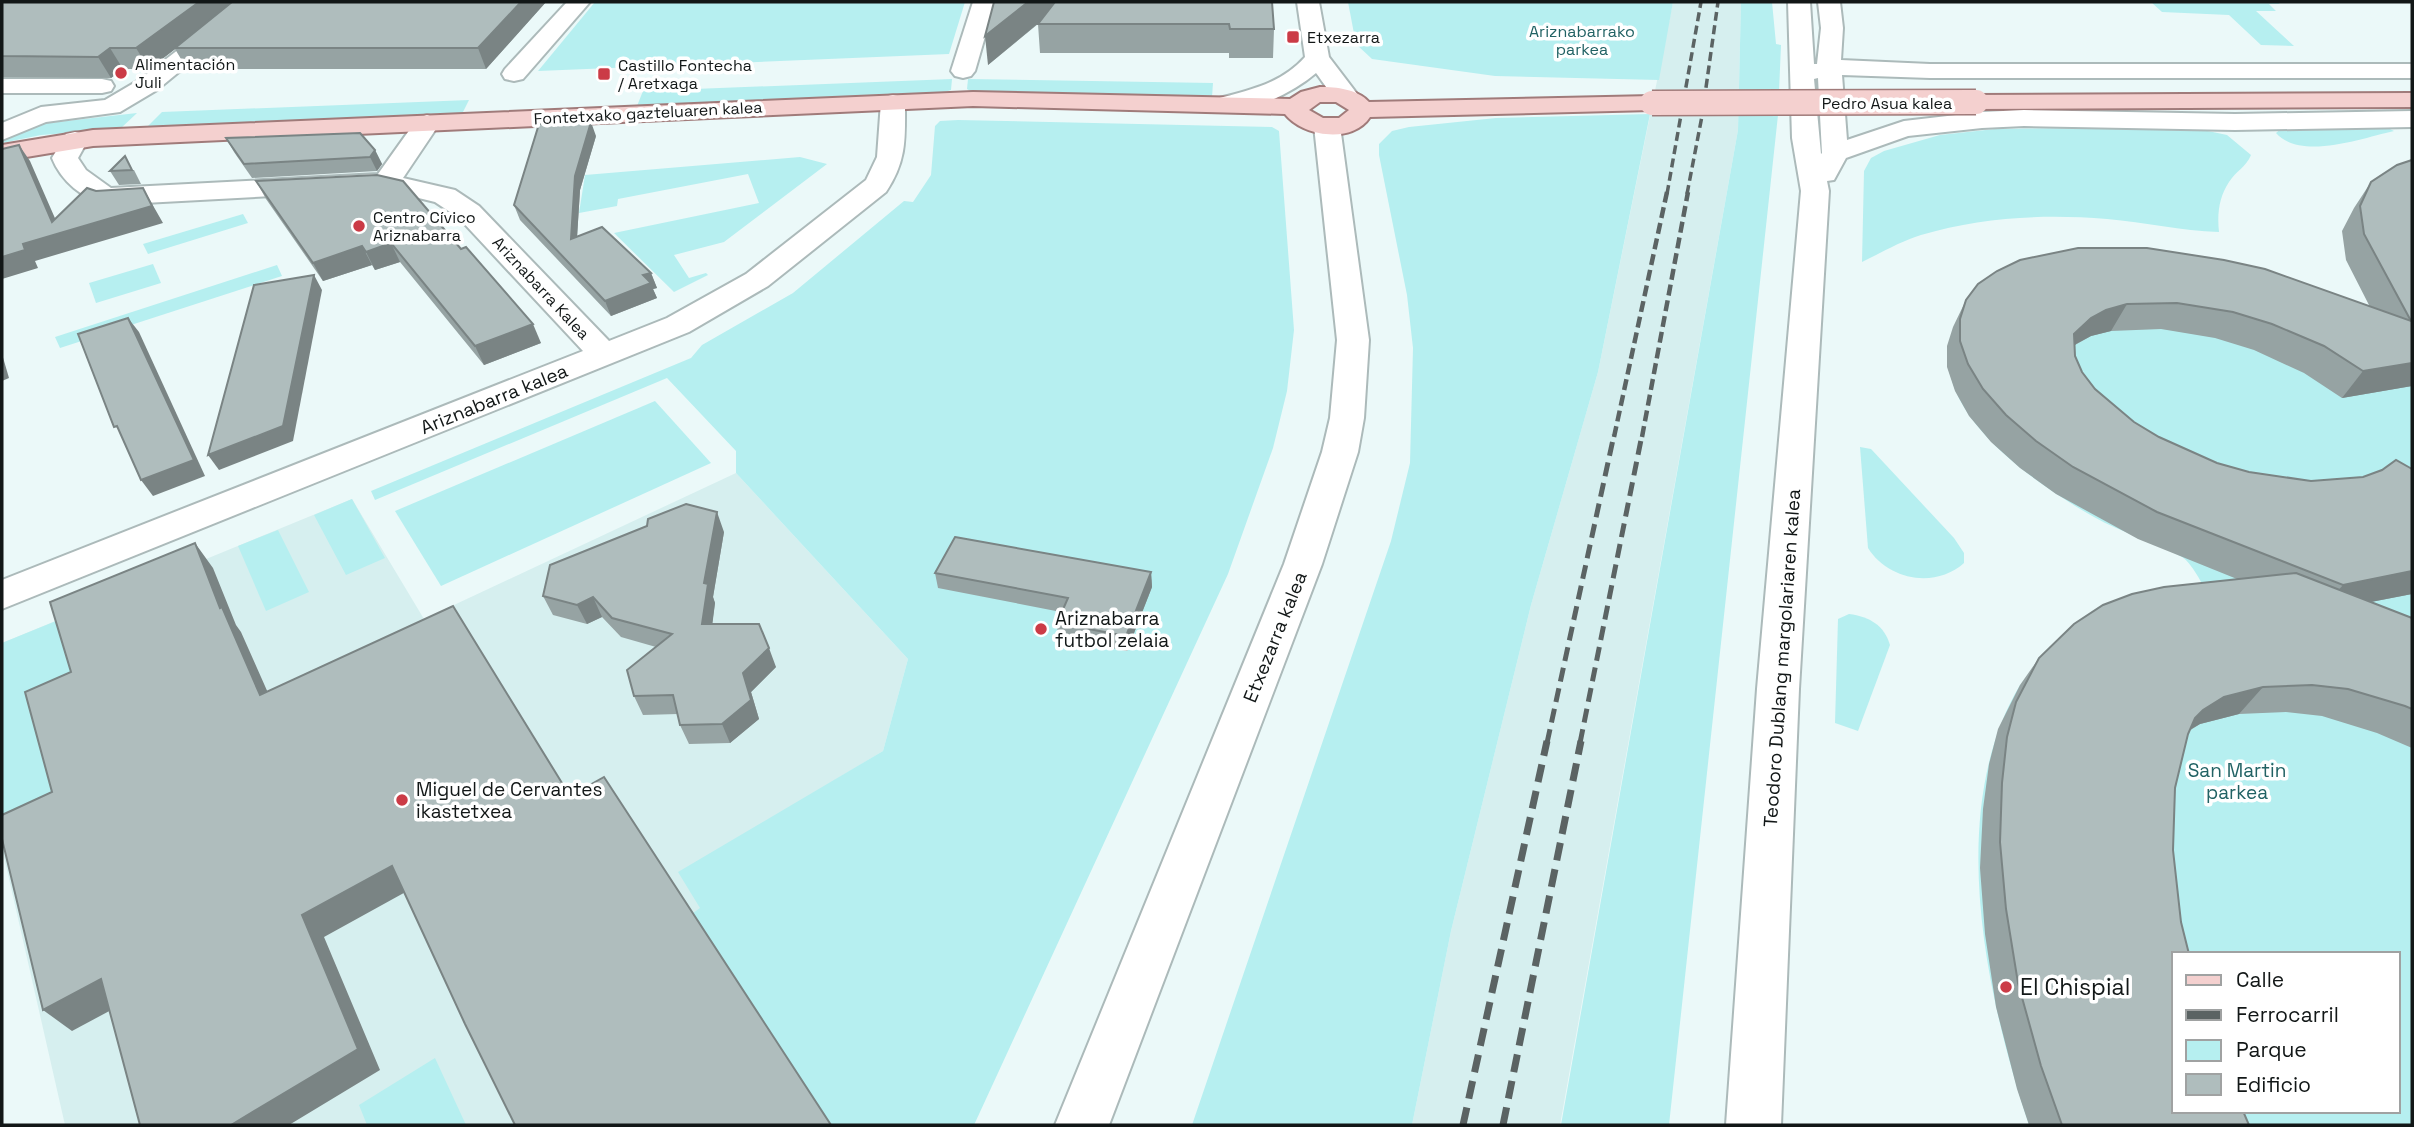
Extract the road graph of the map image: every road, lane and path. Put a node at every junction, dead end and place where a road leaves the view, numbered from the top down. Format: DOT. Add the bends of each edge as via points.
graph roads {
  1 [pos="253,2"];
  2 [pos="579,2"];
  3 [pos="984,2"];
  4 [pos="1308,2"];
  5 [pos="1799,2"];
  6 [pos="1829,2"];
  7 [pos="1830,55"];
  8 [pos="1313,63"];
  9 [pos="2405,69"];
  10 [pos="963,71"];
  11 [pos="514,74"];
  12 [pos="1804,74"];
  13 [pos="2,86"];
  14 [pos="106,97"];
  15 [pos="2412,100"];
  16 [pos="893,102"];
  17 [pos="1225,104"];
  18 [pos="1328,108"];
  19 [pos="2412,119"];
  20 [pos="427,123"];
  21 [pos="2,132"];
  22 [pos="75,140"];
  23 [pos="2,153"];
  24 [pos="1835,153"];
  25 [pos="386,182"];
  26 [pos="1815,191"];
  27 [pos="604,355"];
  28 [pos="2,595"];
  29 [pos="1082,1125"];
  30 [pos="1753,1125"];
  1 -- 14 [label="street" via="148,85"];
  2 -- 11 [label="street"];
  3 -- 10 [label="street"];
  4 -- 8 [label="street, Etxezarra kalea"];
  5 -- 12 [label="street, Teodoro Dublang margolariaren kalea"];
  6 -- 7 [label="street"];
  7 -- 9 [label="street, Pedro Asua kalea" via="1930,71"];
  7 -- 12 [label="street, Pedro Asua kalea"];
  7 -- 24 [label="street"];
  8 -- 17 [label="street" via="1280,88"];
  8 -- 18 [label="street, Etxezarra kalea"];
  8 -- 18 [label="street, Etxezarra kalea"];
  12 -- 26 [label="street, Teodoro Dublang margolariaren kalea" via="1804,138"];
  13 -- 14 [label="street"];
  14 -- 21 [label="street" via="41,115"];
  15 -- 18 [label="main road, Pedro Asua kalea, bridge"];
  16 -- 17 [label="main road, Fontetxako gazteluaren kalea"];
  16 -- 20 [label="main road, Fontetxako gazteluaren kalea"];
  16 -- 27 [label="street, Ariznabarra kalea" via="891,160 876,186 734,295 678,325"];
  17 -- 18 [label="main road, Fontetxako gazteluaren kalea"];
  18 -- 29 [label="street, Etxezarra kalea" via="1353,340 1340,452 1303,564"];
  19 -- 24 [label="street, Pedro Asua kalea" via="1982,120 1904,129"];
  20 -- 22 [label="main road, Fontetxako gazteluaren kalea"];
  20 -- 25 [label="street"];
  22 -- 23 [label="main road, Fontetxako gazteluaren kalea"];
  22 -- 25 [label="street, Ariznabarra Kalea" via="65,158 68,165 107,197"];
  24 -- 26 [label="street, Teodoro Dublang margolariaren kalea"];
  25 -- 27 [label="street, Ariznabarra Kalea" via="417,187 460,203"];
  26 -- 30 [label="street, Teodoro Dublang margolariaren kalea" via="1777,689"];
  27 -- 28 [label="street, Ariznabarra kalea"];
}
